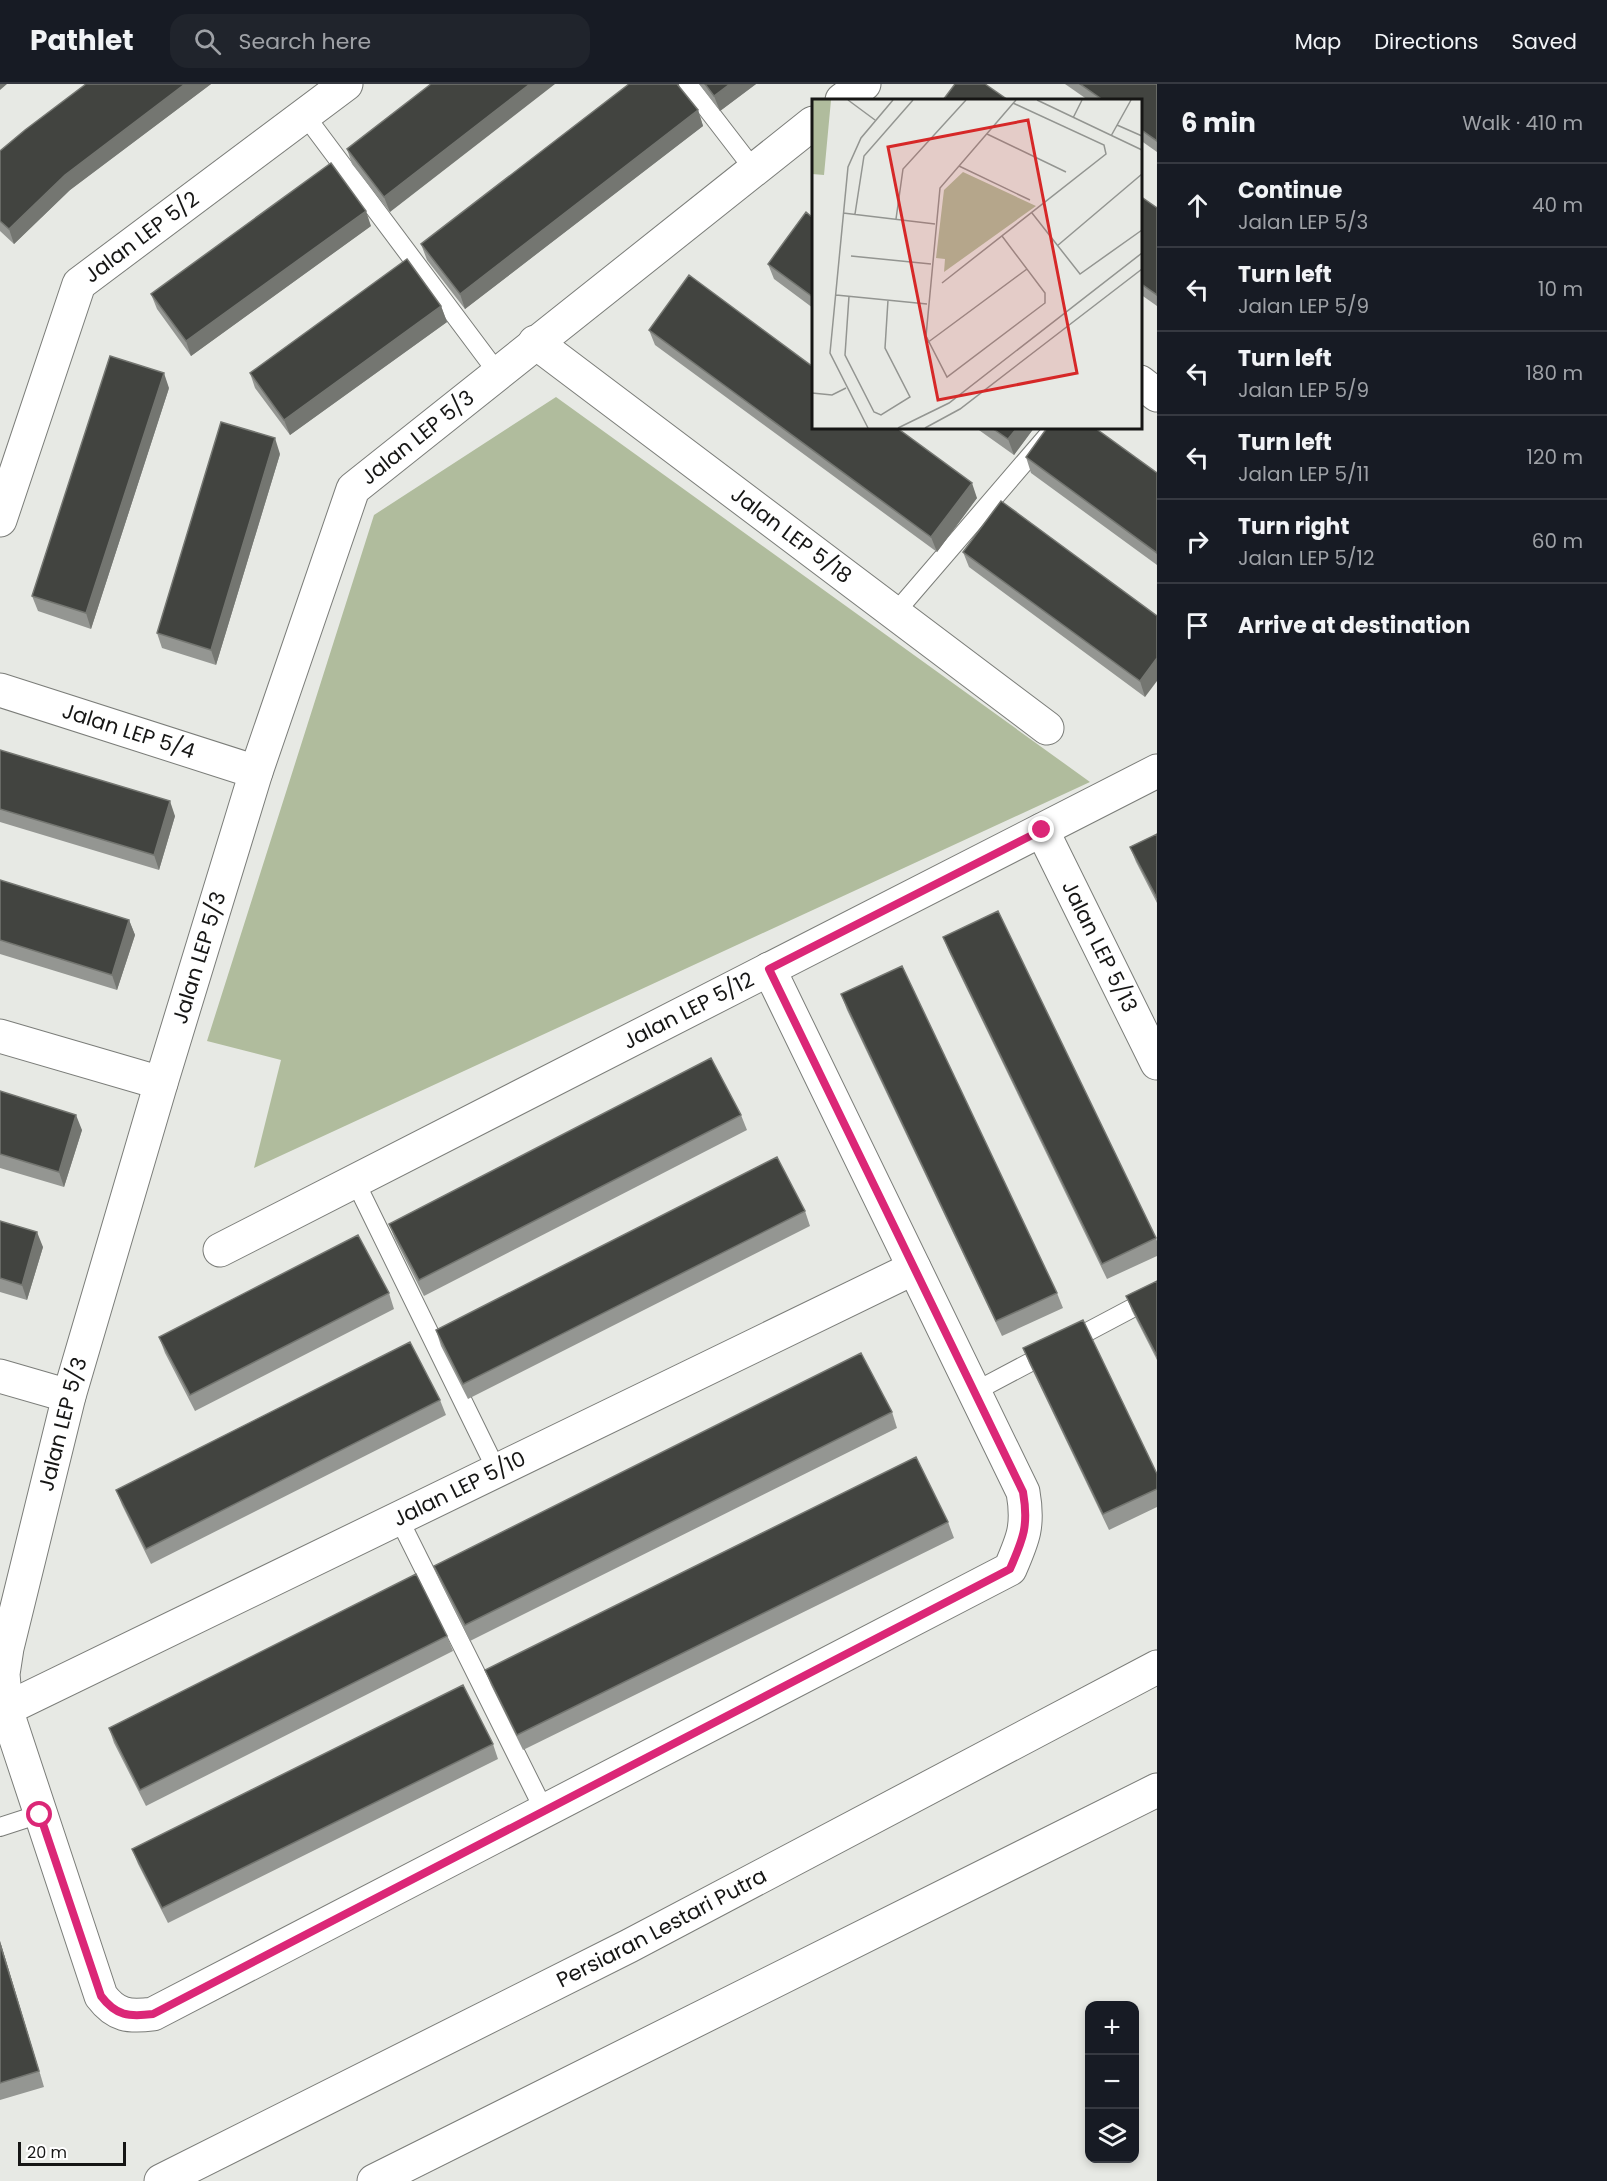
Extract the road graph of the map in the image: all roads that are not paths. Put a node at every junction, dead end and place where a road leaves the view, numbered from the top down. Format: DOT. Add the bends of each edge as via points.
graph roads {
  1 [pos="346,84"];
  2 [pos="688,84"];
  3 [pos="864,84"];
  4 [pos="843,99"];
  5 [pos="304,114"];
  6 [pos="811,129"];
  7 [pos="755,171"];
  8 [pos="535,342"];
  9 [pos="497,372"];
  10 [pos="1142,384"];
  11 [pos="1157,395"];
  12 [pos="1053,429"];
  13 [pos="0,520"];
  14 [pos="895,613"];
  15 [pos="0,690"];
  16 [pos="1047,728"];
  17 [pos="1157,771"];
  18 [pos="256,772"];
  19 [pos="1042,830"];
  20 [pos="769,969"];
  21 [pos="0,1036"];
  22 [pos="1157,1064"];
  23 [pos="161,1083"];
  24 [pos="355,1181"];
  25 [pos="220,1250"];
  26 [pos="914,1268"];
  27 [pos="1157,1295"];
  28 [pos="0,1376"];
  29 [pos="974,1392"];
  30 [pos="69,1396"];
  31 [pos="497,1471"];
  32 [pos="399,1519"];
  33 [pos="1157,1667"];
  34 [pos="6,1709"];
  35 [pos="1157,1790"];
  36 [pos="544,1810"];
  37 [pos="40,1815"];
  38 [pos="0,1827"];
  39 [pos="161,2181"];
  40 [pos="374,2181"];
  1 -- 5 [label="street, Jalan LEP 5/2"];
  2 -- 7 [label="lane"];
  3 -- 4 [label="street"];
  5 -- 9 [label="lane"];
  5 -- 13 [label="street, Jalan LEP 5/2" via="79,284"];
  6 -- 7 [label="street, Jalan LEP 5/3"];
  7 -- 8 [label="street, Jalan LEP 5/3"];
  8 -- 9 [label="street, Jalan LEP 5/3"];
  8 -- 14 [label="street, Jalan LEP 5/18"];
  9 -- 18 [label="street, Jalan LEP 5/3" via="352,489"];
  10 -- 11 [label="street"];
  12 -- 14 [label="lane"];
  14 -- 16 [label="street, Jalan LEP 5/18"];
  15 -- 18 [label="street, Jalan LEP 5/4"];
  17 -- 19 [label="street, Jalan LEP 5/12"];
  18 -- 23 [label="street, Jalan LEP 5/3"];
  19 -- 20 [label="street, Jalan LEP 5/12"];
  19 -- 22 [label="street, Jalan LEP 5/13"];
  20 -- 24 [label="street, Jalan LEP 5/12"];
  20 -- 26 [label="street"];
  21 -- 23 [label="street"];
  23 -- 30 [label="street, Jalan LEP 5/3"];
  24 -- 25 [label="street, Jalan LEP 5/12"];
  24 -- 31 [label="lane"];
  26 -- 29 [label="street"];
  26 -- 31 [label="street, Jalan LEP 5/10"];
  27 -- 29 [label="lane"];
  28 -- 30 [label="street"];
  29 -- 36 [label="street" via="1023,1492 1025,1533 1010,1569"];
  30 -- 34 [label="street, Jalan LEP 5/3" via="7,1648 3,1674"];
  31 -- 32 [label="street, Jalan LEP 5/10"];
  32 -- 34 [label="street, Jalan LEP 5/10"];
  32 -- 36 [label="lane"];
  33 -- 39 [label="street, Persiaran Lestari Putra" via="630,1946"];
  34 -- 37 [label="street, Jalan LEP 5/3"];
  35 -- 40 [label="street"];
  36 -- 37 [label="street, Jalan LEP 5/3" via="153,2014 122,2015 101,1996"];
  37 -- 38 [label="lane"];
}
